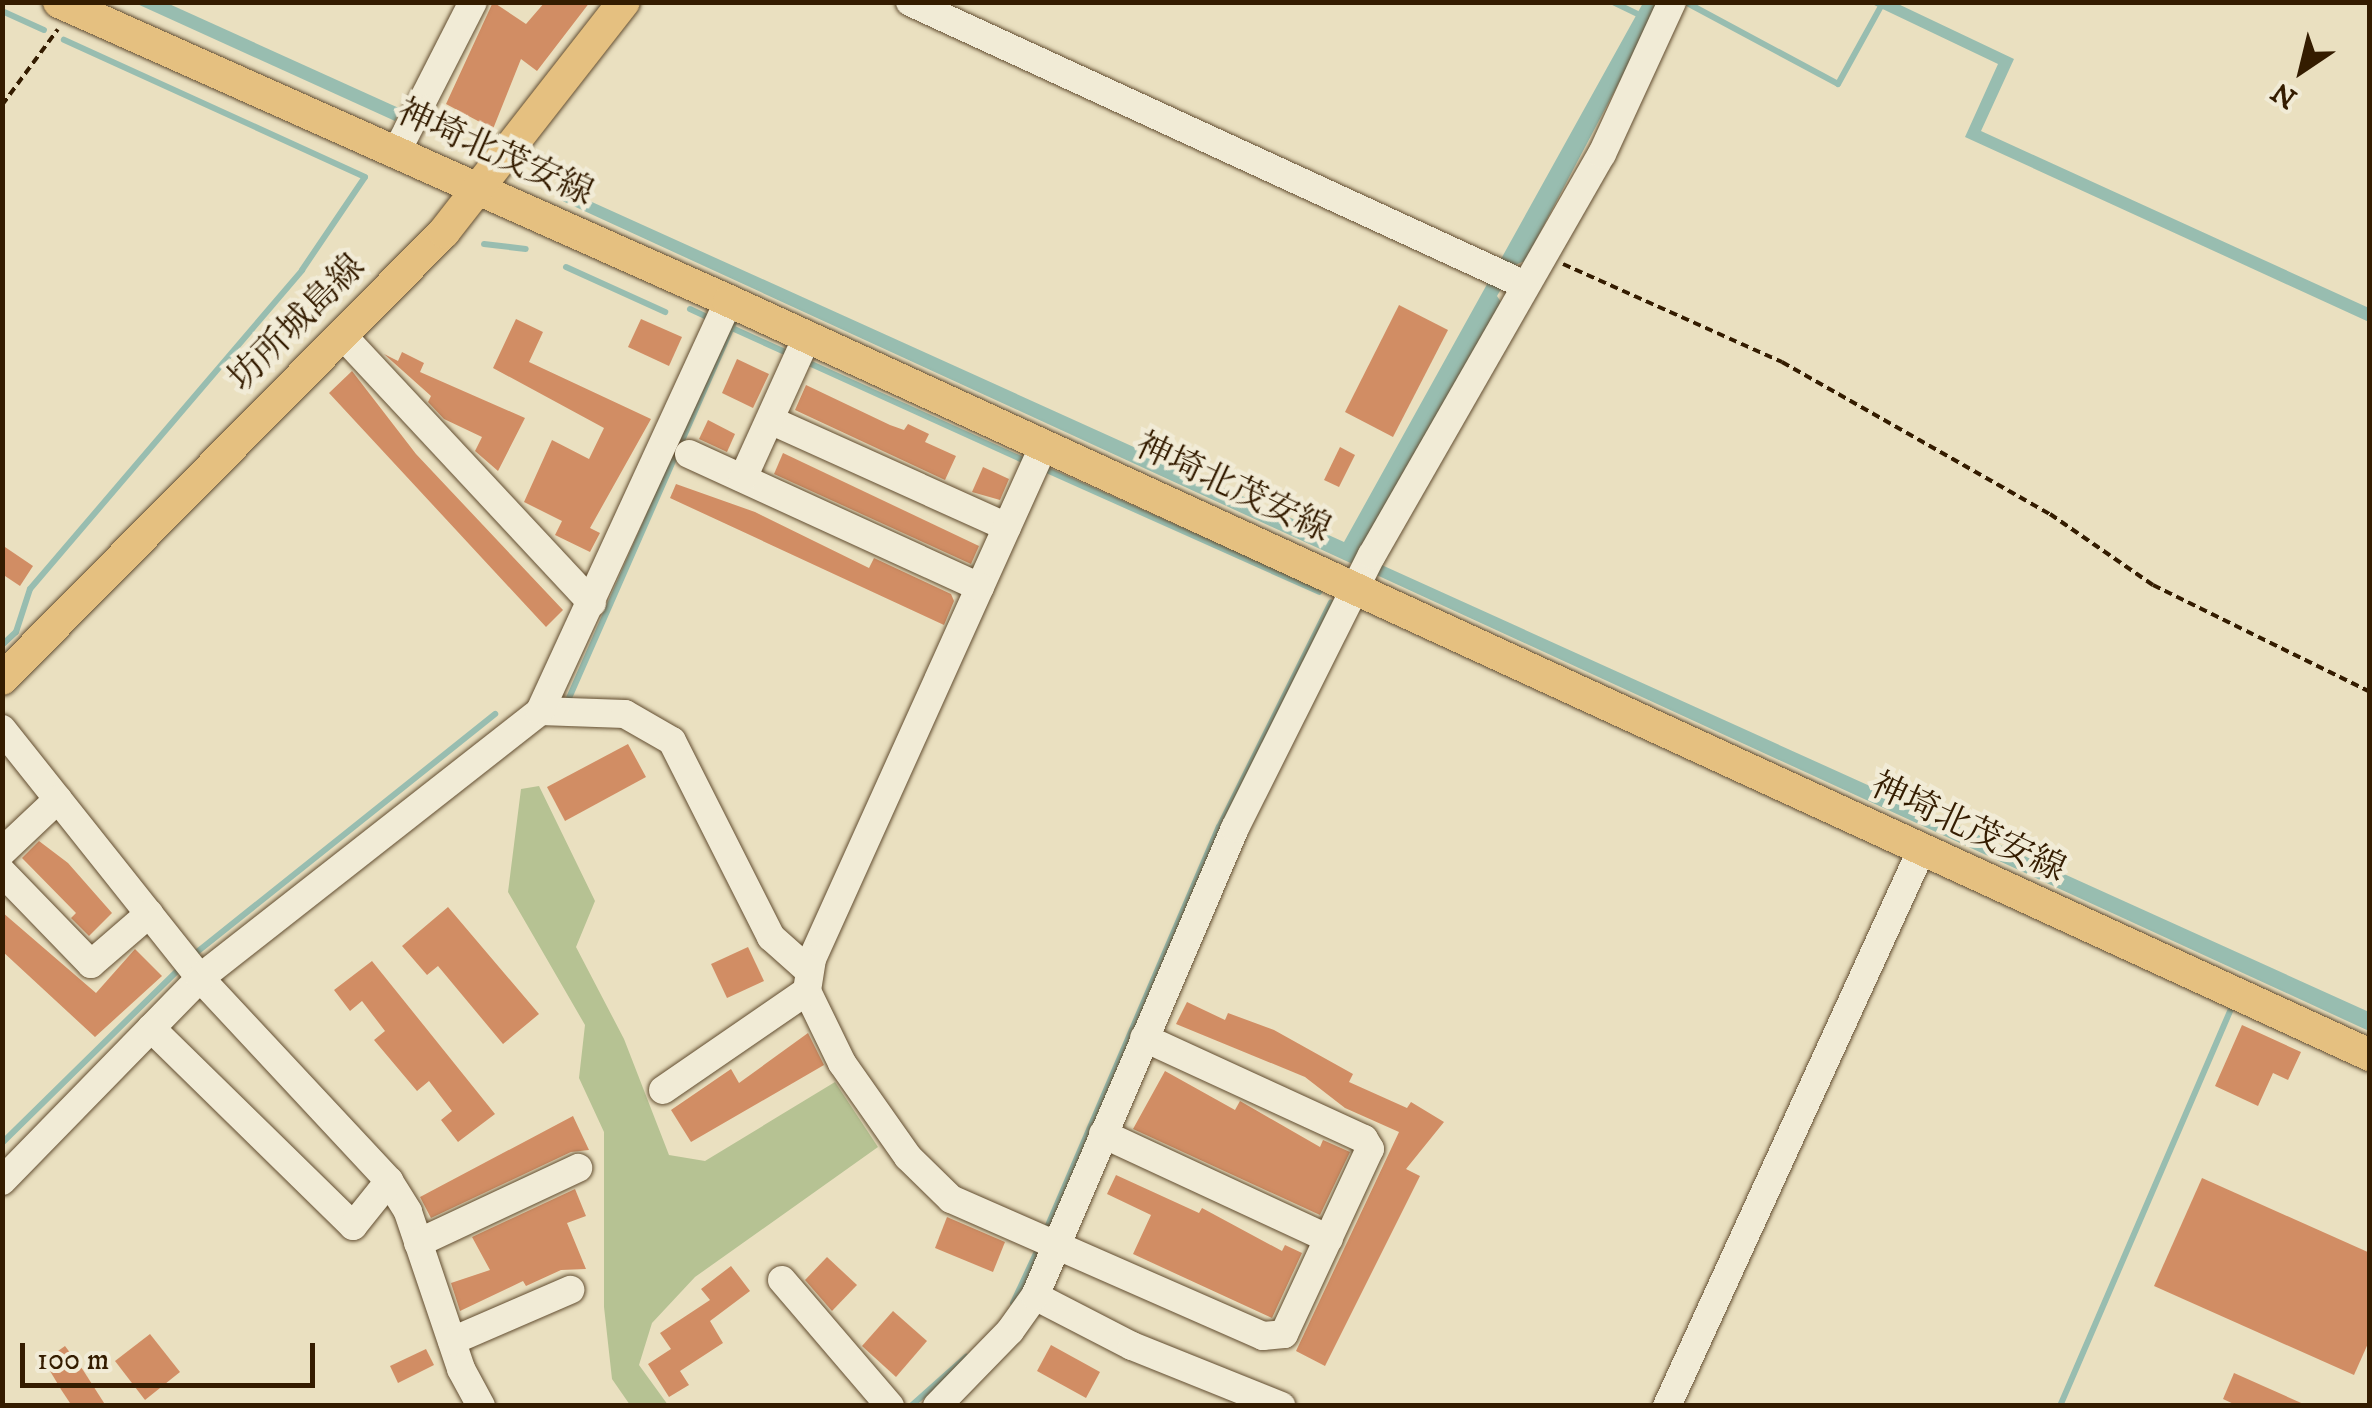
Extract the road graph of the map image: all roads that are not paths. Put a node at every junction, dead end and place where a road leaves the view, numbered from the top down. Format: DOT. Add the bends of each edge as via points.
graph roads {
  1 [pos="473,2"];
  2 [pos="624,2"];
  3 [pos="910,2"];
  4 [pos="1672,2"];
  5 [pos="66,6"];
  6 [pos="396,154"];
  7 [pos="479,190"];
  8 [pos="1525,285"];
  9 [pos="728,301"];
  10 [pos="343,336"];
  11 [pos="806,337"];
  12 [pos="770,420"];
  13 [pos="1044,446"];
  14 [pos="689,454"];
  15 [pos="743,478"];
  16 [pos="1007,527"];
  17 [pos="1364,572"];
  18 [pos="980,587"];
  19 [pos="592,603"];
  20 [pos="2,679"];
  21 [pos="540,710"];
  22 [pos="2,729"];
  23 [pos="58,798"];
  24 [pos="1921,851"];
  25 [pos="2,852"];
  26 [pos="2,872"];
  27 [pos="149,914"];
  28 [pos="200,978"];
  29 [pos="807,981"];
  30 [pos="151,1028"];
  31 [pos="1144,1038"];
  32 [pos="2370,1055"];
  33 [pos="664,1090"];
  34 [pos="1103,1134"];
  35 [pos="578,1168"];
  36 [pos="2,1181"];
  37 [pos="389,1181"];
  38 [pos="1046,1239"];
  39 [pos="1328,1239"];
  40 [pos="418,1243"];
  41 [pos="782,1280"];
  42 [pos="570,1290"];
  43 [pos="1034,1296"];
  44 [pos="452,1341"];
  45 [pos="480,1406"];
  46 [pos="890,1406"];
  47 [pos="937,1406"];
  48 [pos="1281,1406"];
  49 [pos="1667,1406"];
  1 -- 6 [label="street"];
  2 -- 7 [label="main road, 坊所城島線"];
  3 -- 8 [label="street"];
  4 -- 8 [label="street" via="1602,154"];
  5 -- 6 [label="main road, 神埼北茂安線"];
  6 -- 7 [label="main road, 神埼北茂安線"];
  7 -- 9 [label="main road, 神埼北茂安線"];
  7 -- 10 [label="main road, 坊所城島線"];
  8 -- 17 [label="street"];
  9 -- 11 [label="main road, 神埼北茂安線"];
  9 -- 19 [label="street"];
  10 -- 19 [label="street"];
  10 -- 20 [label="main road, 坊所城島線"];
  11 -- 12 [label="street"];
  11 -- 13 [label="main road, 神埼北茂安線"];
  12 -- 15 [label="street"];
  12 -- 16 [label="street"];
  13 -- 16 [label="street"];
  13 -- 17 [label="main road, 神埼北茂安線"];
  14 -- 15 [label="street"];
  15 -- 18 [label="street"];
  16 -- 18 [label="street"];
  17 -- 24 [label="main road, 神埼北茂安線"];
  17 -- 31 [label="street" via="1235,828"];
  18 -- 29 [label="street"];
  19 -- 21 [label="street"];
  21 -- 28 [label="street"];
  21 -- 29 [label="street" via="625,714 672,741 771,936"];
  22 -- 23 [label="street"];
  23 -- 25 [label="street"];
  23 -- 27 [label="street"];
  24 -- 32 [label="main road, 神埼北茂安線"];
  24 -- 49 [label="street"];
  26 -- 27 [label="street" via="92,964"];
  27 -- 28 [label="street"];
  28 -- 30 [label="street"];
  28 -- 37 [label="street"];
  29 -- 33 [label="street"];
  29 -- 38 [label="street" via="842,1063 908,1158 951,1198"];
  30 -- 36 [label="street"];
  30 -- 37 [label="street" via="353,1226"];
  31 -- 34 [label="street"];
  31 -- 39 [label="street" via="1364,1140 1370,1149"];
  34 -- 38 [label="street"];
  34 -- 39 [label="street"];
  35 -- 40 [label="street"];
  37 -- 40 [label="street"];
  38 -- 39 [label="street" via="1263,1336 1284,1334"];
  38 -- 43 [label="street"];
  40 -- 44 [label="street"];
  41 -- 46 [label="street"];
  42 -- 44 [label="street"];
  43 -- 47 [label="street"];
  43 -- 48 [label="street" via="1132,1346"];
  44 -- 45 [label="street"];
}
